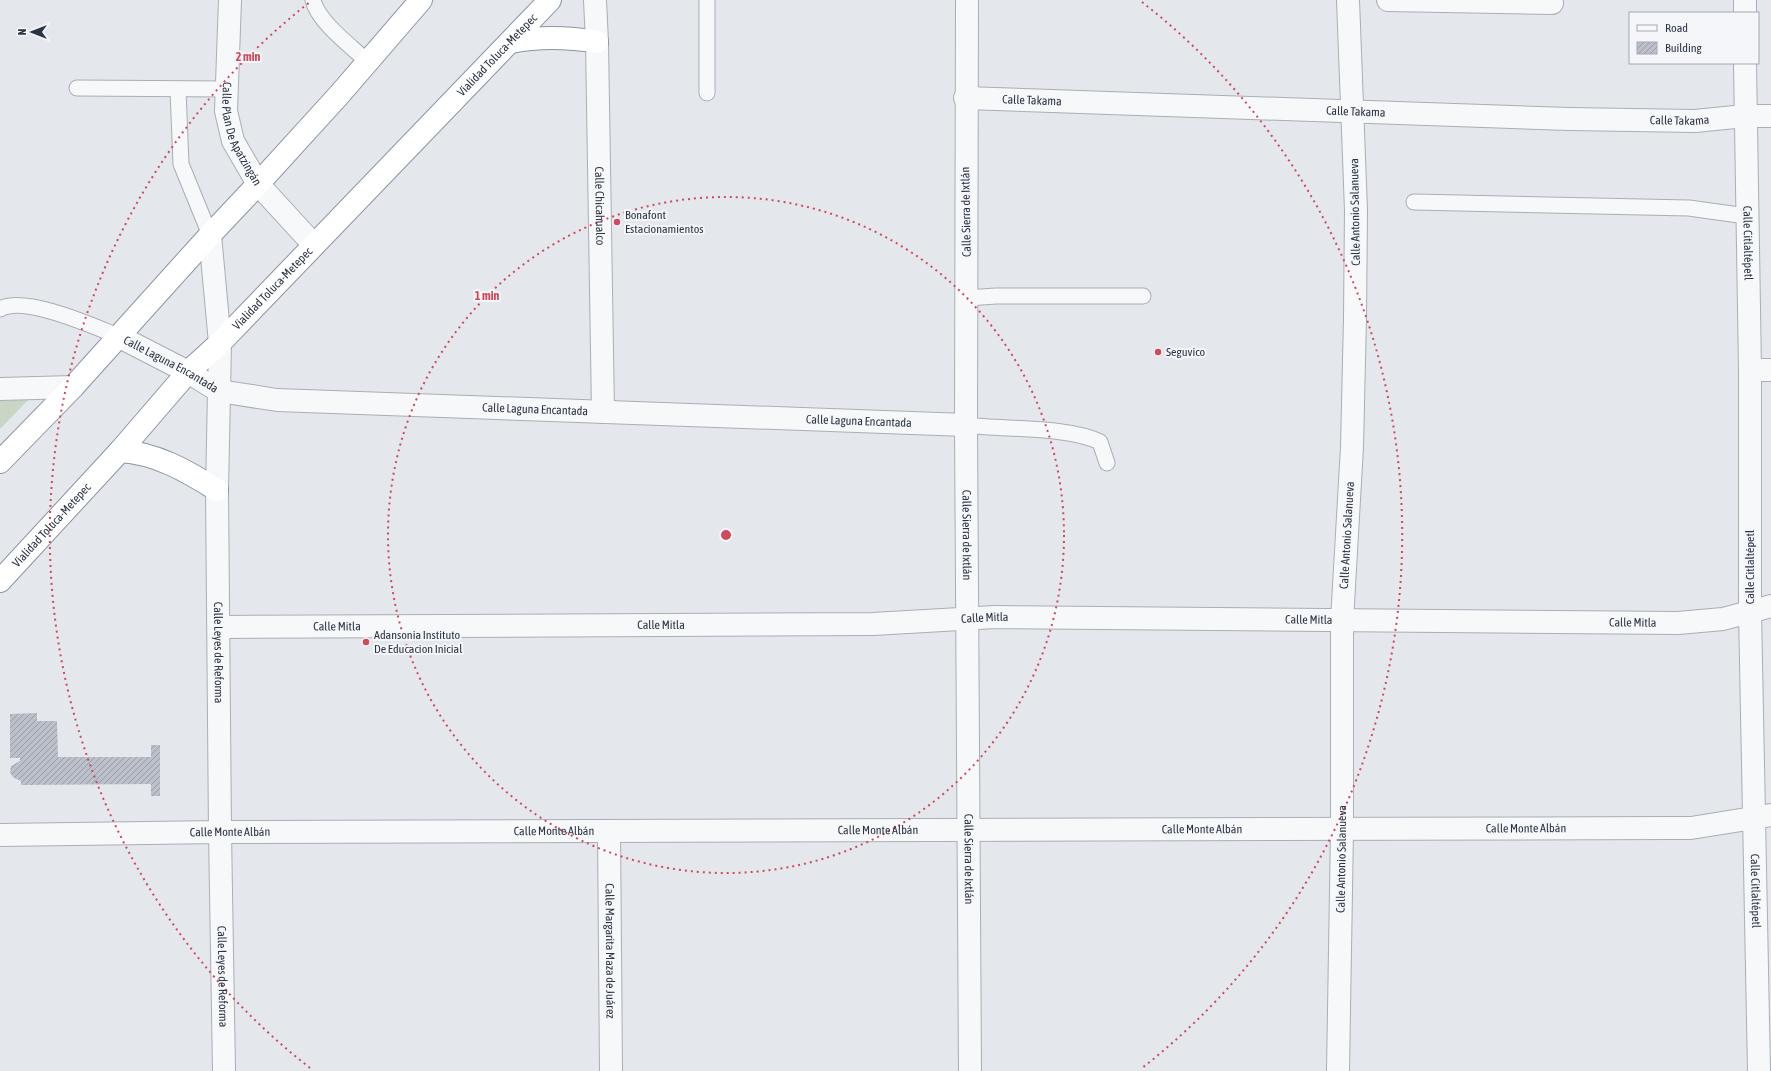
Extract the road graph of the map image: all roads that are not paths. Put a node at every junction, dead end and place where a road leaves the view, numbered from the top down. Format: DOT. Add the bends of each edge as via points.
graph roads {
  1 [pos="230,0"];
  2 [pos="314,0"];
  3 [pos="421,0"];
  4 [pos="550,0"];
  5 [pos="595,0"];
  6 [pos="707,0"];
  7 [pos="967,0"];
  8 [pos="1348,0"];
  9 [pos="1388,0"];
  10 [pos="1745,0"];
  11 [pos="1552,4"];
  12 [pos="1745,12"];
  13 [pos="511,42"];
  14 [pos="598,42"];
  15 [pos="368,62"];
  16 [pos="1745,64"];
  17 [pos="77,88"];
  18 [pos="227,89"];
  19 [pos="178,90"];
  20 [pos="707,93"];
  21 [pos="965,98"];
  22 [pos="1354,111"];
  23 [pos="1745,116"];
  24 [pos="1771,116"];
  25 [pos="258,184"];
  26 [pos="1414,202"];
  27 [pos="1746,216"];
  28 [pos="210,235"];
  29 [pos="314,245"];
  30 [pos="1143,296"];
  31 [pos="967,298"];
  32 [pos="0,309"];
  33 [pos="118,336"];
  34 [pos="220,343"];
  35 [pos="1760,370"];
  36 [pos="188,372"];
  37 [pos="73,387"];
  38 [pos="0,389"];
  39 [pos="219,391"];
  40 [pos="603,412"];
  41 [pos="966,425"];
  42 [pos="120,451"];
  43 [pos="0,462"];
  44 [pos="1107,463"];
  45 [pos="217,490"];
  46 [pos="0,581"];
  47 [pos="1761,609"];
  48 [pos="967,618"];
  49 [pos="1342,621"];
  50 [pos="219,627"];
  51 [pos="1763,816"];
  52 [pos="1342,830"];
  53 [pos="609,831"];
  54 [pos="969,831"];
  55 [pos="220,832"];
  56 [pos="0,835"];
  57 [pos="1764,1029"];
  58 [pos="224,1071"];
  59 [pos="611,1071"];
  60 [pos="970,1071"];
  61 [pos="1338,1071"];
  62 [pos="1759,1071"];
  1 -- 18 [label="street, Calle Plan De Apatzingán"];
  2 -- 15 [label="lane" via="324,20"];
  3 -- 15 [label="highway"];
  4 -- 13 [label="highway, Vialidad Toluca-Metepec"];
  5 -- 14 [label="street, Calle Chicahualco"];
  6 -- 20 [label="lane"];
  7 -- 21 [label="street, Calle Sierra de Ixtlán"];
  8 -- 22 [label="street, Calle Antonio Salanueva"];
  9 -- 11 [label="street"];
  10 -- 12 [label="street"];
  13 -- 14 [label="highway" via="537,37"];
  13 -- 29 [label="highway, Vialidad Toluca-Metepec"];
  14 -- 40 [label="street, Calle Chicahualco"];
  15 -- 25 [label="highway"];
  16 -- 23 [label="street, Calle Citlaltépetl"];
  17 -- 19 [label="lane"];
  18 -- 19 [label="lane"];
  18 -- 25 [label="street, Calle Plan De Apatzingán" via="226,111 233,141"];
  19 -- 28 [label="lane" via="181,164"];
  21 -- 22 [label="street, Calle Takama"];
  21 -- 31 [label="street, Calle Sierra de Ixtlán"];
  22 -- 23 [label="street, Calle Takama" via="1608,120 1695,121"];
  22 -- 49 [label="street, Calle Antonio Salanueva" via="1355,318 1352,447"];
  23 -- 24 [label="street, Calle Takama"];
  23 -- 27 [label="street, Calle Citlaltépetl"];
  25 -- 28 [label="highway"];
  25 -- 29 [label="street, Calle Plan De Apatzingán"];
  26 -- 27 [label="lane" via="1689,208"];
  27 -- 35 [label="street, Calle Citlaltépetl"];
  28 -- 33 [label="highway"];
  28 -- 34 [label="street, Calle Leyes de Reforma"];
  29 -- 34 [label="highway, Vialidad Toluca-Metepec"];
  30 -- 31 [label="lane"];
  31 -- 41 [label="street, Calle Sierra de Ixtlán"];
  32 -- 33 [label="lane" via="20,306 50,311"];
  33 -- 36 [label="street, Calle Laguna Encantada"];
  33 -- 37 [label="highway"];
  34 -- 36 [label="highway, Vialidad Toluca-Metepec"];
  34 -- 39 [label="street, Calle Leyes de Reforma"];
  35 -- 47 [label="street, Calle Citlaltépetl"];
  36 -- 39 [label="street, Calle Laguna Encantada"];
  36 -- 42 [label="highway, Vialidad Toluca-Metepec"];
  37 -- 38 [label="street"];
  37 -- 43 [label="highway"];
  39 -- 40 [label="street, Calle Laguna Encantada" via="277,400"];
  39 -- 45 [label="street, Calle Leyes de Reforma"];
  40 -- 41 [label="street, Calle Laguna Encantada"];
  41 -- 44 [label="lane" via="1056,432 1092,438 1100,442"];
  41 -- 48 [label="street, Calle Sierra de Ixtlán"];
  42 -- 45 [label="highway" via="134,452 177,465"];
  42 -- 46 [label="highway, Vialidad Toluca-Metepec"];
  45 -- 50 [label="street, Calle Leyes de Reforma"];
  47 -- 49 [label="street, Calle Mitla" via="1723,619 1678,623"];
  47 -- 51 [label="street, Calle Citlaltépetl"];
  48 -- 49 [label="street, Calle Mitla"];
  48 -- 50 [label="street, Calle Mitla" via="873,624"];
  48 -- 54 [label="street, Calle Sierra de Ixtlán"];
  49 -- 52 [label="street, Calle Antonio Salanueva"];
  50 -- 55 [label="street, Calle Leyes de Reforma"];
  51 -- 52 [label="street, Calle Monte Albán" via="1691,828"];
  51 -- 57 [label="street, Calle Citlaltépetl"];
  52 -- 54 [label="street, Calle Monte Albán"];
  52 -- 61 [label="street, Calle Antonio Salanueva"];
  53 -- 54 [label="street, Calle Monte Albán"];
  53 -- 55 [label="street, Calle Monte Albán"];
  53 -- 59 [label="street, Calle Margarita Maza de Juárez"];
  54 -- 60 [label="street, Calle Sierra de Ixtlán"];
  55 -- 56 [label="street, Calle Monte Albán"];
  55 -- 58 [label="street, Calle Leyes de Reforma"];
  57 -- 62 [label="street, Calle Citlaltépetl"];
}
